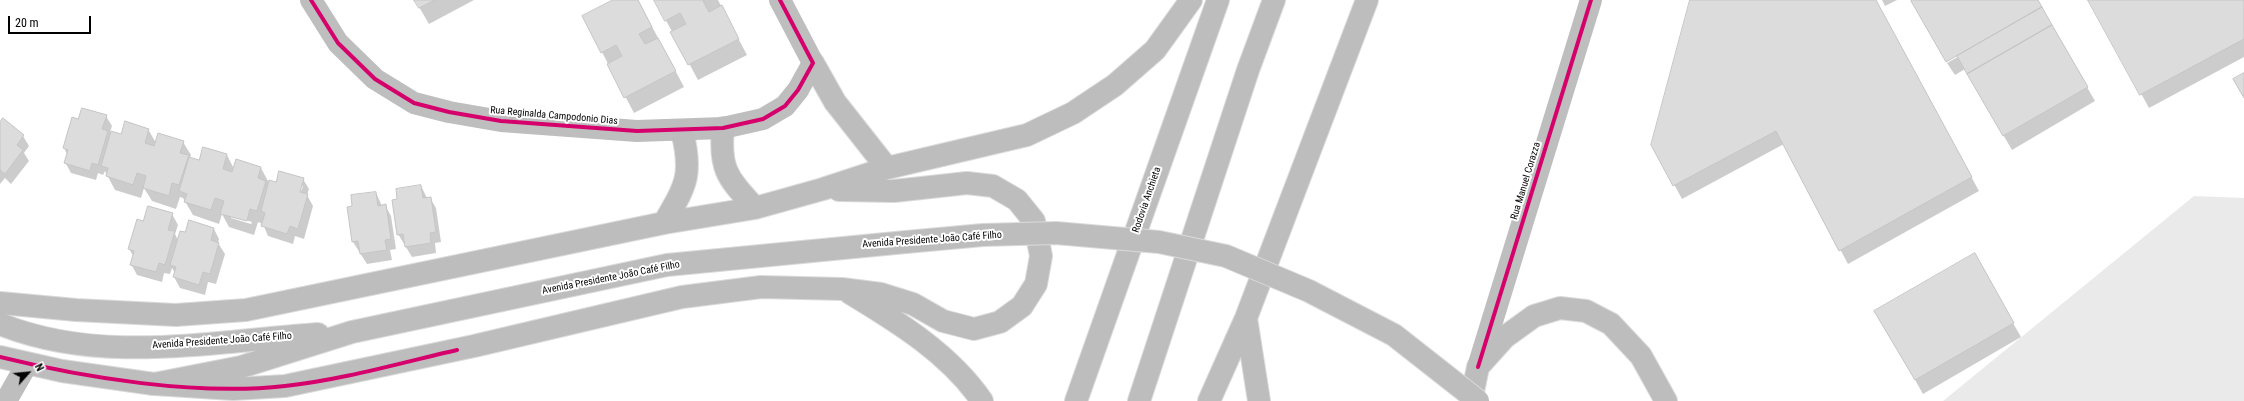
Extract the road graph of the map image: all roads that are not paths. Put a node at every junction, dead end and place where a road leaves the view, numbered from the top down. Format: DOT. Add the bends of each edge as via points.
graph roads {
  1 [pos="311,0"];
  2 [pos="780,0"];
  3 [pos="1191,0"];
  4 [pos="1218,0"];
  5 [pos="1274,0"];
  6 [pos="1367,0"];
  7 [pos="1590,0"];
  8 [pos="813,63"];
  9 [pos="723,128"];
  10 [pos="682,131"];
  11 [pos="887,168"];
  12 [pos="823,190"];
  13 [pos="756,208"];
  14 [pos="664,223"];
  15 [pos="842,288"];
  16 [pos="0,303"];
  17 [pos="1246,318"];
  18 [pos="0,324"];
  19 [pos="356,331"];
  20 [pos="0,357"];
  21 [pos="27,364"];
  22 [pos="1478,367"];
  23 [pos="154,384"];
  24 [pos="1211,398"];
  25 [pos="6,401"];
  26 [pos="982,401"];
  27 [pos="1076,401"];
  28 [pos="1139,401"];
  29 [pos="1259,401"];
  30 [pos="1471,401"];
  31 [pos="1478,401"];
  32 [pos="1666,401"];
  1 -- 10 [label="street, Rua Reginalda Campodonio Dias" via="338,43 375,79 414,103 449,112 500,120 637,131"];
  2 -- 8 [label="street"];
  3 -- 11 [label="main road" via="1155,50 1115,84 1073,113 1027,135"];
  4 -- 27 [label="main road, Rodovia Anchieta"];
  5 -- 28 [label="main road" via="1248,70"];
  6 -- 17 [label="main road"];
  7 -- 22 [label="street, Rua Manuel Corazza"];
  8 -- 9 [label="street, Rua Reginalda Campodonio Dias" via="798,90 785,106 763,119"];
  8 -- 11 [label="main road" via="835,102"];
  9 -- 10 [label="street, Rua Reginalda Campodonio Dias"];
  9 -- 13 [label="main road" via="721,151 725,168 732,183"];
  10 -- 14 [label="main road" via="688,154 688,172 684,187"];
  11 -- 12 [label="main road"];
  12 -- 13 [label="main road"];
  12 -- 15 [label="main road" via="894,191 967,183 993,186 1017,200 1034,221 1041,256 1036,284 1022,306 1000,322 974,329 943,321 912,304 881,294"];
  13 -- 14 [label="main road"];
  14 -- 16 [label="main road" via="246,310 176,315"];
  15 -- 23 [label="main road" via="761,287 682,297 474,346 285,386 233,389"];
  15 -- 26 [label="main road" via="912,332 952,367"];
  17 -- 24 [label="main road"];
  17 -- 29 [label="main road"];
  18 -- 19 [label="main road, Avenida Presidente João Café Filho" via="23,333 68,344 156,347"];
  19 -- 23 [label="main road, Avenida Presidente João Café Filho" via="242,368"];
  19 -- 31 [label="main road, Avenida Presidente João Café Filho, bridge" via="668,265 975,236 1056,233 1159,242 1226,256 1309,291 1394,335"];
  20 -- 21 [label="main road, Avenida Presidente João Café Filho"];
  21 -- 23 [label="main road, Avenida Presidente João Café Filho"];
  21 -- 25 [label="street"];
  22 -- 30 [label="main road"];
  22 -- 32 [label="main road" via="1504,337 1534,316 1560,308 1586,311 1611,324 1641,356"];
}
